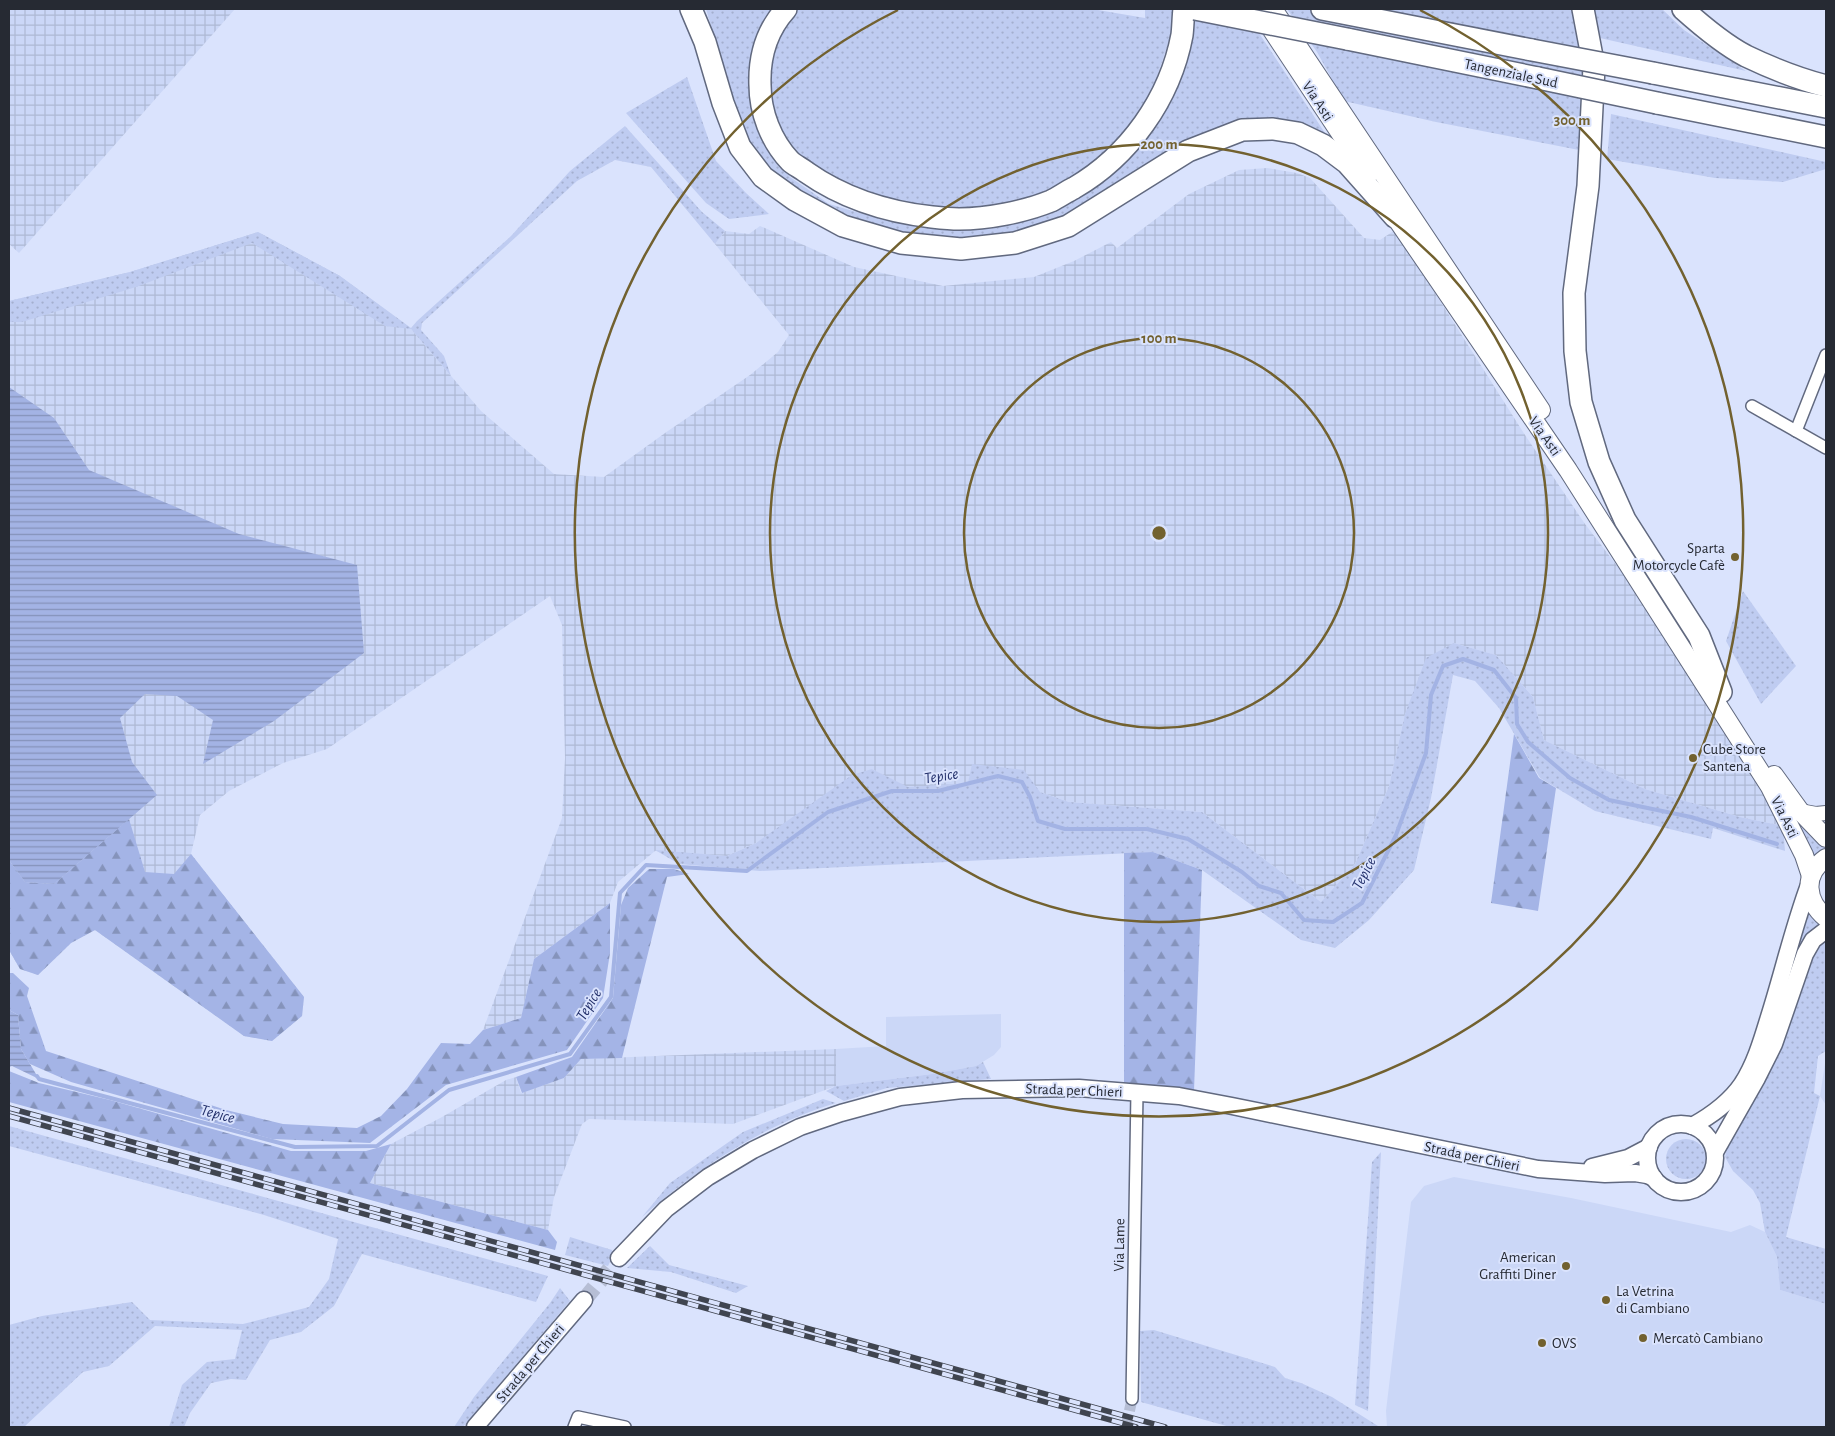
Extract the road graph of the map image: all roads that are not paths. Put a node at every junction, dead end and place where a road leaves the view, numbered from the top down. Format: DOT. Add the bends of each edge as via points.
graph roads {
  1 [pos="691,9"];
  2 [pos="786,9"];
  3 [pos="1184,9"];
  4 [pos="1195,9"];
  5 [pos="1258,9"];
  6 [pos="1273,9"];
  7 [pos="1322,9"];
  8 [pos="1584,9"];
  9 [pos="1683,9"];
  10 [pos="1826,86"];
  11 [pos="1826,107"];
  12 [pos="1826,136"];
  13 [pos="1395,217"];
  14 [pos="1826,355"];
  15 [pos="1752,406"];
  16 [pos="1796,431"];
  17 [pos="1826,448"];
  18 [pos="1721,692"];
  19 [pos="1800,811"];
  20 [pos="1826,813"];
  21 [pos="1826,838"];
  22 [pos="1826,858"];
  23 [pos="1810,880"];
  24 [pos="1826,918"];
  25 [pos="1826,930"];
  26 [pos="1136,1092"];
  27 [pos="1692,1126"];
  28 [pos="1649,1148"];
  29 [pos="1715,1152"];
  30 [pos="1570,1172"];
  31 [pos="1654,1178"];
  32 [pos="619,1258"];
  33 [pos="584,1300"];
  34 [pos="1132,1399"];
  35 [pos="476,1427"];
  36 [pos="574,1427"];
  37 [pos="625,1427"];
  1 -- 13 [label="highway" via="740,147 763,177 795,200 843,226 901,243 961,249 1016,243 1068,226 1188,151 1242,130 1273,129 1298,133 1347,162"];
  2 -- 3 [label="highway" via="777,18 765,44 759,72 760,103 772,134 790,161 823,184 872,205 916,215 958,219 1009,213 1051,200 1094,176 1125,149 1151,114 1171,74 1182,35"];
  4 -- 12 [label="highway, Tangenziale Sud, bridge"];
  5 -- 13 [label="main road, Via Asti"];
  6 -- 18 [label="main road, Via Asti" via="1577,464"];
  7 -- 11 [label="highway, Tangenziale Sud, bridge"];
  8 -- 18 [label="highway" via="1594,66 1588,186 1574,293 1574,351 1581,402 1599,462 1625,520 1699,636"];
  9 -- 10 [label="highway" via="1745,55"];
  13 -- 23 [label="main road, Via Asti" via="1568,470 1770,787 1804,855"];
  14 -- 16 [label="street"];
  15 -- 16 [label="street"];
  16 -- 17 [label="street"];
  18 -- 19 [label="main road, Via Asti"];
  19 -- 20 [label="street"];
  19 -- 21 [label="main road, Via Asti"];
  22 -- 23 [label="main road"];
  23 -- 24 [label="main road, Via Asti" via="1817,911"];
  23 -- 27 [label="main road" via="1754,1061 1728,1101"];
  25 -- 29 [label="main road" via="1813,940 1805,954 1774,1044"];
  26 -- 30 [label="main road, Strada per Chieri" via="1179,1096 1494,1161"];
  26 -- 32 [label="main road, Strada per Chieri" via="1070,1088 962,1090 900,1097 841,1113 800,1127 708,1177 666,1209"];
  26 -- 34 [label="street, Via Lame"];
  27 -- 28 [label="main road" via="1671,1126 1658,1134"];
  27 -- 29 [label="main road" via="1707,1136"];
  28 -- 30 [label="main road, Strada per Chieri" via="1628,1158"];
  28 -- 31 [label="main road" via="1648,1164"];
  29 -- 31 [label="main road" via="1710,1176 1697,1188 1670,1190"];
  30 -- 31 [label="main road, Strada per Chieri" via="1635,1173"];
  33 -- 35 [label="main road, Strada per Chieri"];
  36 -- 37 [label="street" via="578,1417"];
}
